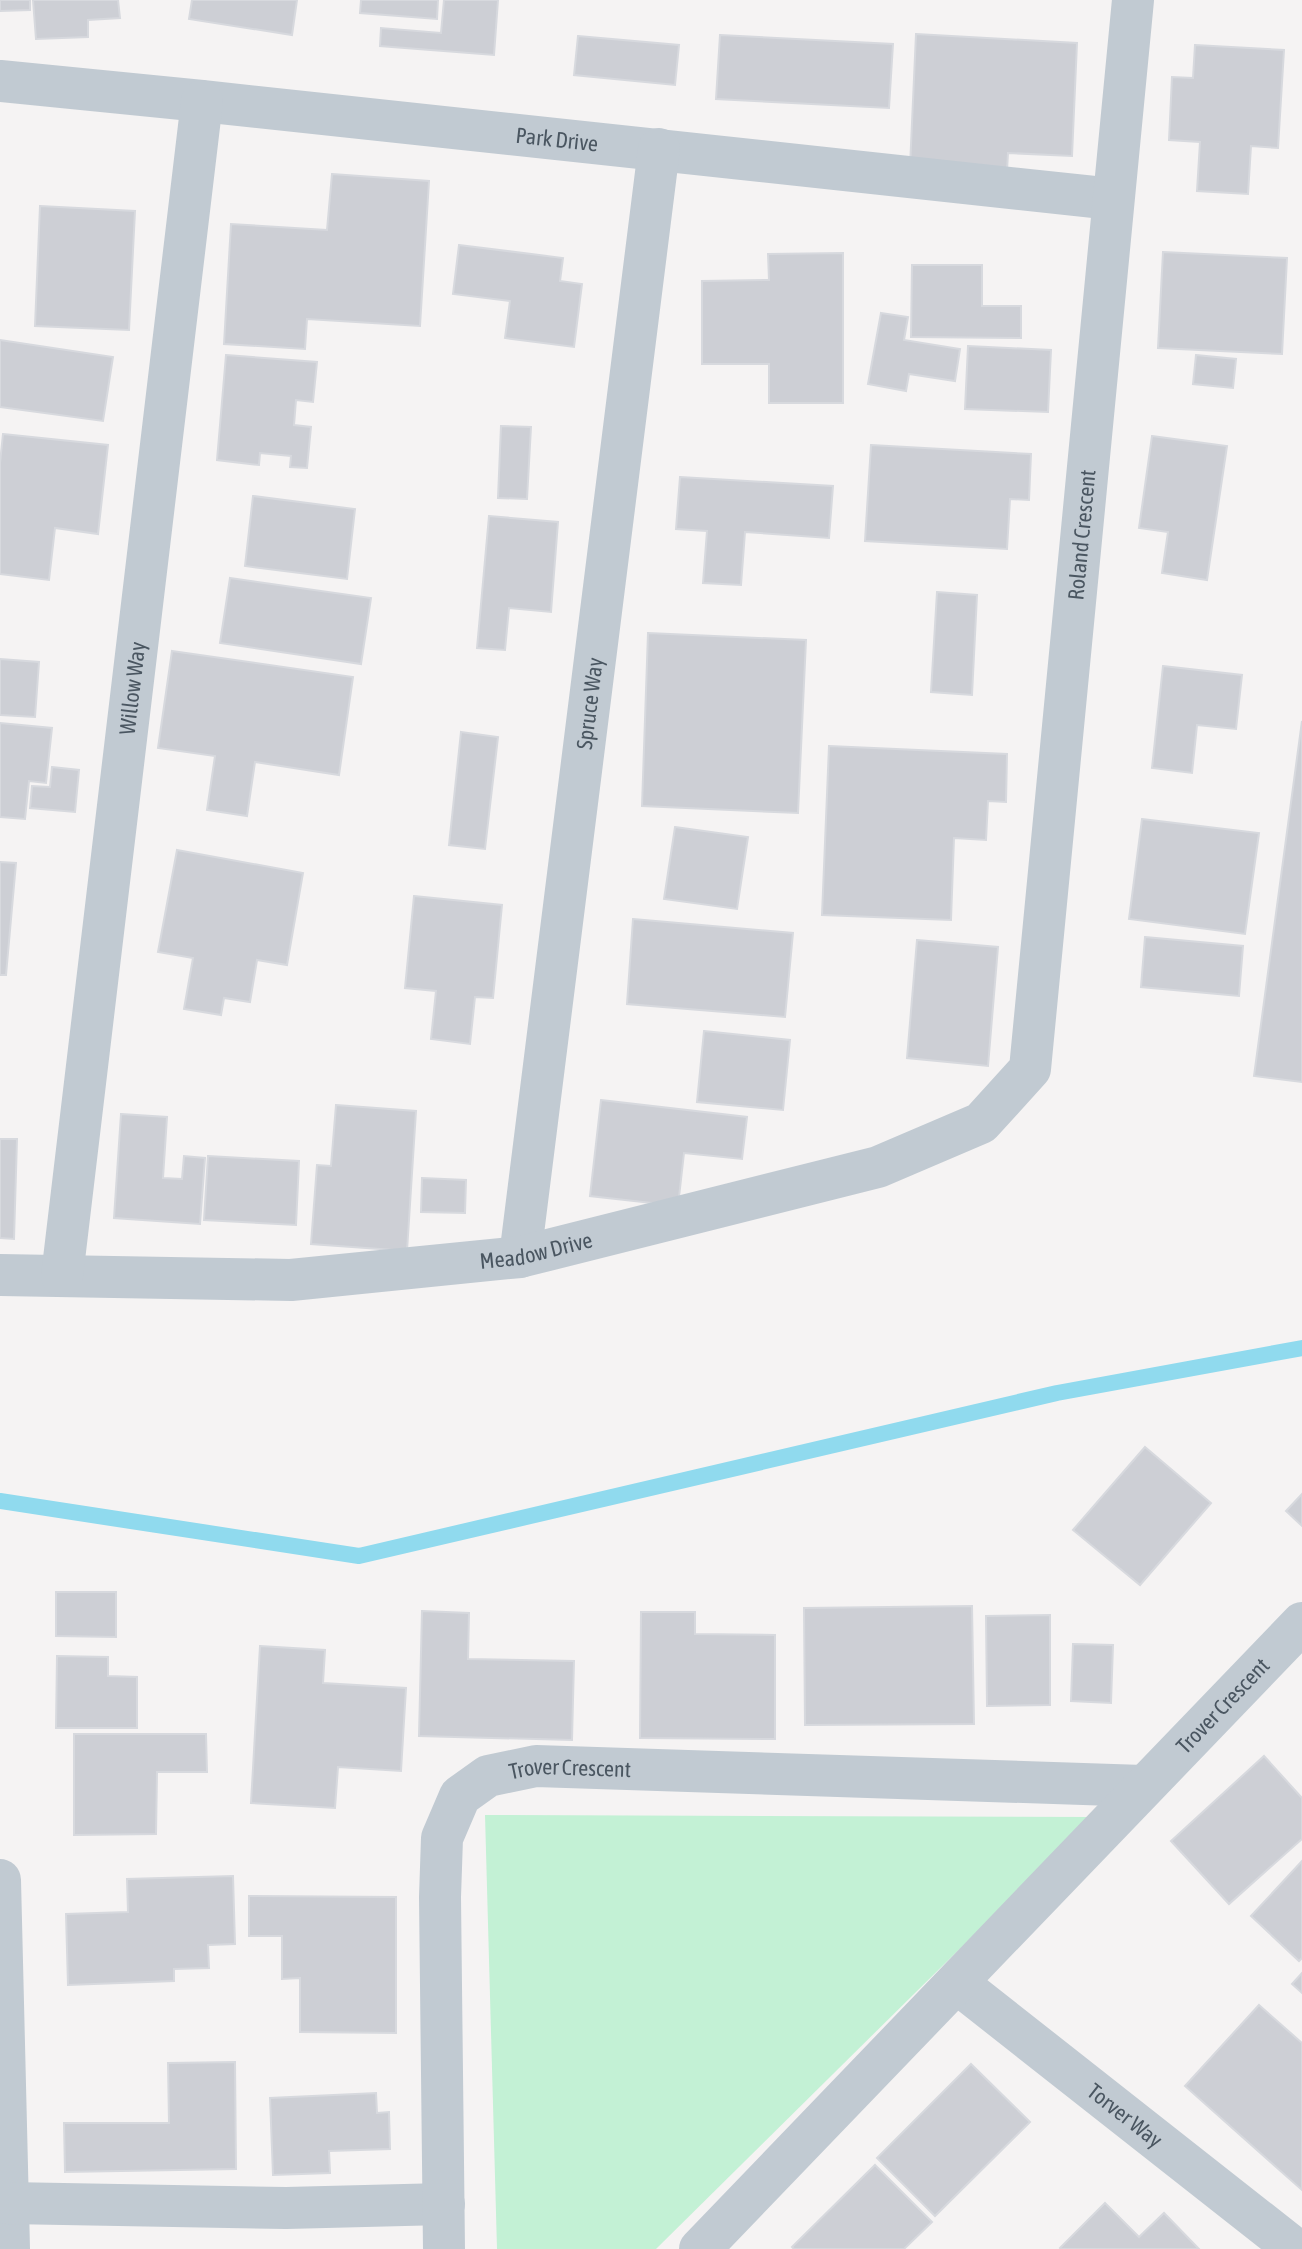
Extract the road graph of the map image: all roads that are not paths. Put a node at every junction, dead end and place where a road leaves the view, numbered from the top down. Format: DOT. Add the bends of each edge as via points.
graph roads {
  1 [pos="1133,0"];
  2 [pos="0,81"];
  3 [pos="202,101"];
  4 [pos="659,149"];
  5 [pos="1113,199"];
  6 [pos="1030,1069"];
  7 [pos="520,1257"];
  8 [pos="0,1275"];
  9 [pos="62,1276"];
  10 [pos="1302,1623"];
  11 [pos="1143,1786"];
  12 [pos="0,1880"];
  13 [pos="957,1983"];
  14 [pos="2,2068"];
  15 [pos="8,2203"];
  16 [pos="444,2204"];
  17 [pos="9,2249"];
  18 [pos="444,2249"];
  19 [pos="700,2249"];
  20 [pos="1295,2249"];
  1 -- 5 [label="street, Roland Crescent"];
  2 -- 3 [label="street, Park Drive"];
  3 -- 4 [label="street, Park Drive"];
  3 -- 9 [label="street, Willow Way"];
  4 -- 5 [label="street, Park Drive"];
  4 -- 7 [label="street, Spruce Way"];
  5 -- 6 [label="street, Roland Crescent"];
  6 -- 7 [label="street, Meadow Drive" via="981,1123 878,1167"];
  7 -- 9 [label="street, Meadow Drive" via="291,1280"];
  8 -- 9 [label="street, Meadow Drive"];
  10 -- 11 [label="street, Trover Crescent"];
  11 -- 13 [label="street, Trover Crescent"];
  11 -- 16 [label="street, Trover Crescent" via="536,1766 488,1776 460,1796 442,1838"];
  12 -- 14 [label="street"];
  13 -- 19 [label="street, Trover Crescent"];
  13 -- 20 [label="street, Torver Way"];
  14 -- 15 [label="street"];
  15 -- 16 [label="street" via="286,2208"];
  15 -- 17 [label="street"];
  16 -- 18 [label="street, Trover Crescent"];
}
